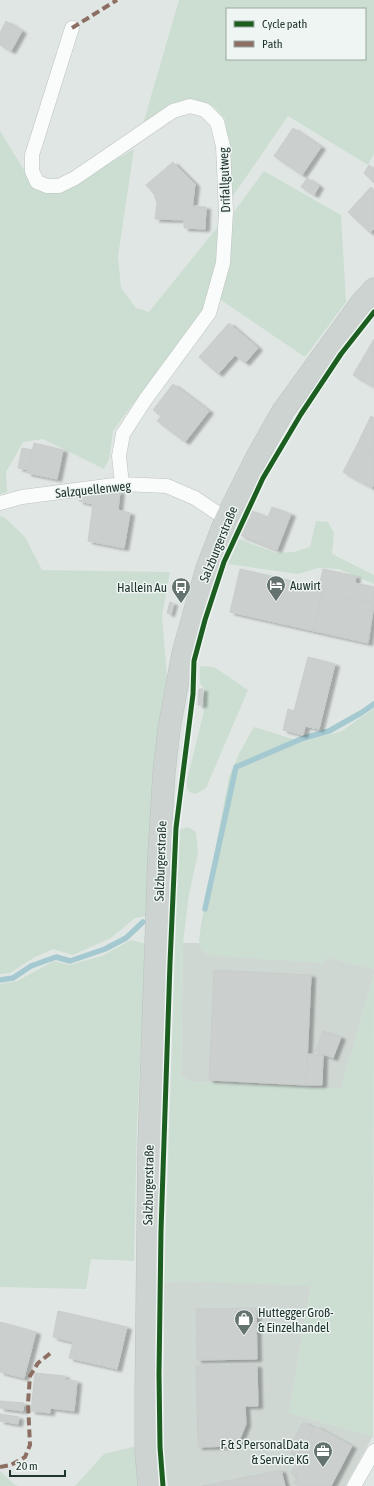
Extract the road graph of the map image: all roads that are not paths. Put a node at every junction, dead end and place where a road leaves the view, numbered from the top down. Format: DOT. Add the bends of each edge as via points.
graph roads {
  1 [pos="72,28"];
  2 [pos="370,300"];
  3 [pos="122,484"];
  4 [pos="0,503"];
  5 [pos="226,518"];
  6 [pos="374,1451"];
  7 [pos="149,1486"];
  8 [pos="354,1486"];
  1 -- 3 [label="street, Drifallgutweg" via="32,155 32,171 37,182 47,186 59,186 75,178 173,111 190,106 205,110 217,122 223,146 226,212 223,263 208,313 123,434 119,456"];
  2 -- 5 [label="main road, Salzburgerstraße" via="283,411"];
  3 -- 4 [label="street, Salzquellenweg" via="22,497"];
  3 -- 5 [label="street, Salzquellenweg" via="168,486 195,498"];
  5 -- 7 [label="main road, Salzburgerstraße" via="206,571 183,653 164,772 148,1144 146,1450"];
  6 -- 8 [label="street"];
}
